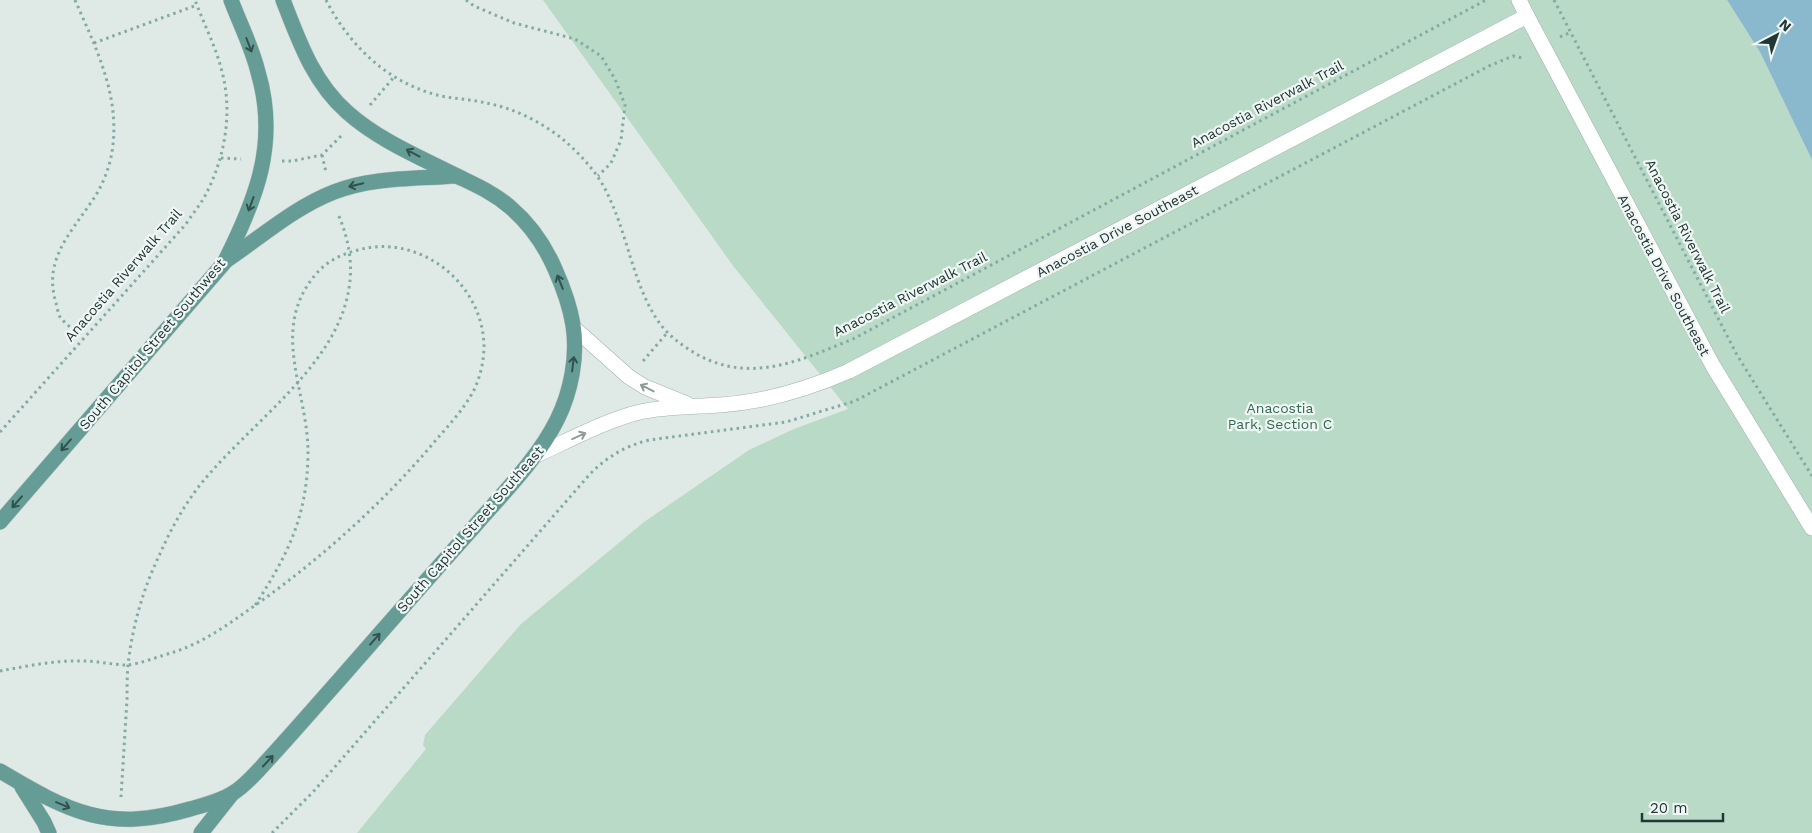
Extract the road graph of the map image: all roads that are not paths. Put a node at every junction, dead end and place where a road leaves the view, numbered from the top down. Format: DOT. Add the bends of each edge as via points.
graph roads {
  1 [pos="231,0"];
  2 [pos="283,0"];
  3 [pos="1519,0"];
  4 [pos="1527,16"];
  5 [pos="456,176"];
  6 [pos="224,262"];
  7 [pos="574,328"];
  8 [pos="693,406"];
  9 [pos="534,456"];
  10 [pos="0,522"];
  11 [pos="1812,528"];
  12 [pos="0,761"];
  13 [pos="0,771"];
  14 [pos="20,783"];
  15 [pos="232,794"];
  16 [pos="48,833"];
  17 [pos="201,833"];
  1 -- 6 [label="main road, South Capitol Street Southwest, one-way" via="258,71 266,120 260,177 246,218"];
  5 -- 2 [label="main road, South Capitol Street Southeast, one-way" via="373,132 345,111 313,70"];
  3 -- 4 [label="street, Anacostia Drive Southeast"];
  4 -- 8 [label="street, Anacostia Drive Southeast" via="850,371 797,392 772,398"];
  4 -- 11 [label="street, Anacostia Drive Southeast" via="1713,366"];
  5 -- 6 [label="main road, one-way" via="377,181 332,192 291,215"];
  7 -- 5 [label="main road, South Capitol Street Southeast, one-way" via="570,307 552,262 527,224 491,192"];
  6 -- 10 [label="main road, South Capitol Street Southwest, one-way"];
  8 -- 7 [label="street, Anacostia Drive Southeast, one-way" via="646,388 629,377"];
  9 -- 7 [label="main road, South Capitol Street Southeast, one-way" via="563,407 573,369"];
  9 -- 8 [label="street, Anacostia Drive Southeast, one-way" via="623,417 654,409"];
  15 -- 9 [label="main road, South Capitol Street Southeast, one-way" via="275,753"];
  12 -- 14 [label="main road"];
  13 -- 14 [label="main road, South Capitol Street Southeast"];
  14 -- 15 [label="main road, South Capitol Street Southeast, one-way" via="63,806 101,818 120,820 178,813"];
  14 -- 16 [label="main road"];
  15 -- 17 [label="main road"];
}
